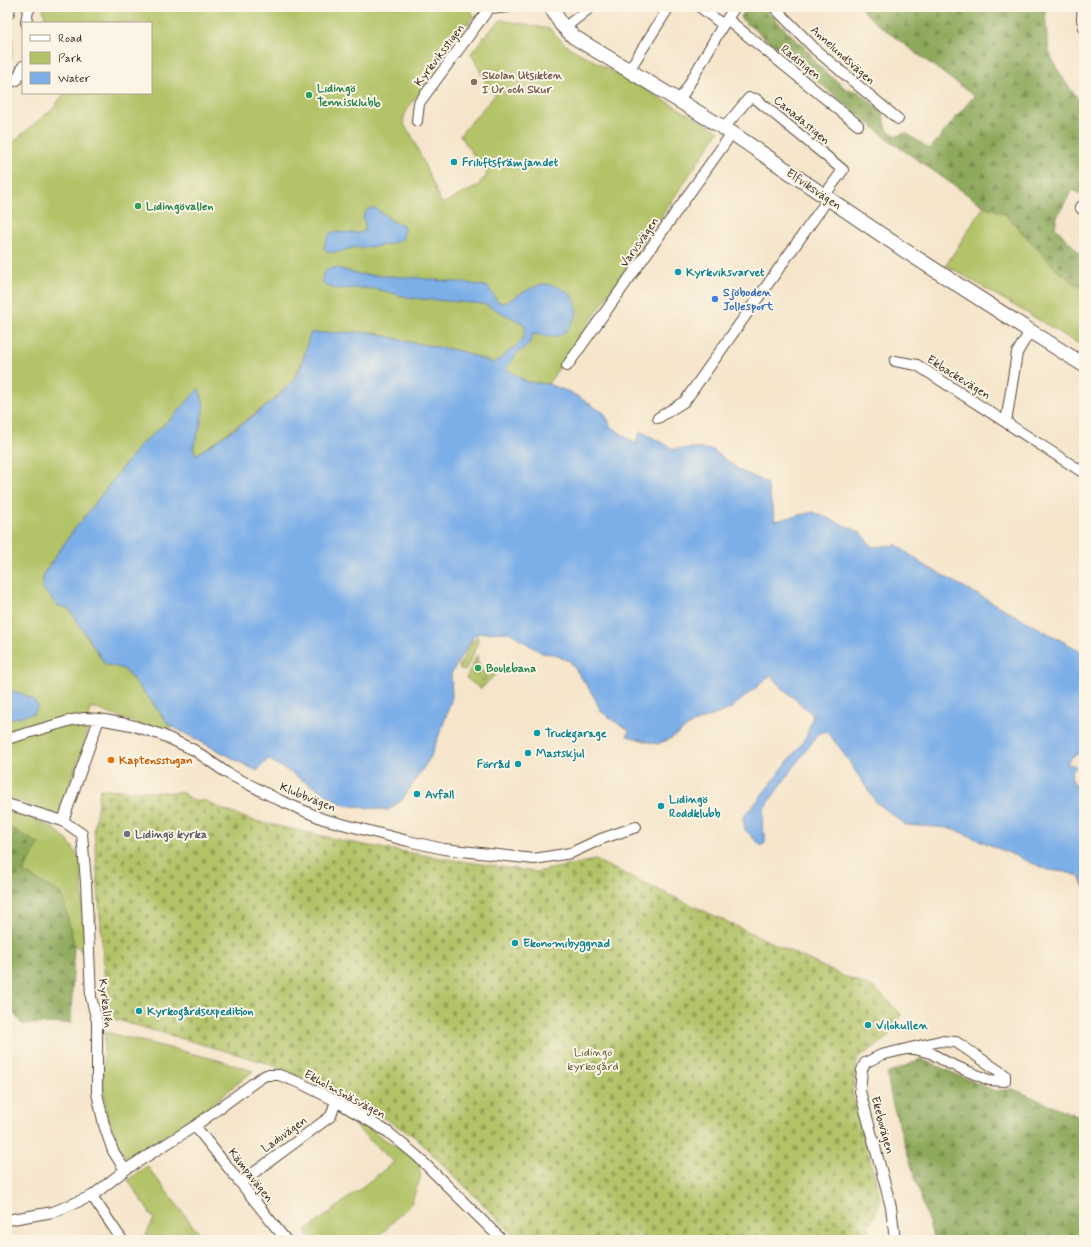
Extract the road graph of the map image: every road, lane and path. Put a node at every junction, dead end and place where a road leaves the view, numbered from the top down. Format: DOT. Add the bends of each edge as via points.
graph roads {
  1 [pos="8,7"];
  2 [pos="31,7"];
  3 [pos="490,7"];
  4 [pos="508,7"];
  5 [pos="551,7"];
  6 [pos="591,7"];
  7 [pos="670,7"];
  8 [pos="700,7"];
  9 [pos="735,7"];
  10 [pos="774,7"];
  11 [pos="1083,7"];
  12 [pos="7,12"];
  13 [pos="26,22"];
  14 [pos="725,22"];
  15 [pos="564,28"];
  16 [pos="1084,28"];
  17 [pos="22,68"];
  18 [pos="629,70"];
  19 [pos="7,83"];
  20 [pos="680,100"];
  21 [pos="898,119"];
  22 [pos="417,121"];
  23 [pos="858,125"];
  24 [pos="728,130"];
  25 [pos="826,197"];
  26 [pos="1030,331"];
  27 [pos="895,361"];
  28 [pos="1084,365"];
  29 [pos="567,366"];
  30 [pos="658,418"];
  31 [pos="1006,422"];
  32 [pos="1084,473"];
  33 [pos="98,719"];
  34 [pos="7,739"];
  35 [pos="7,804"];
  36 [pos="63,821"];
  37 [pos="636,827"];
  38 [pos="910,1048"];
  39 [pos="336,1101"];
  40 [pos="195,1126"];
  41 [pos="125,1170"];
  42 [pos="240,1183"];
  43 [pos="92,1196"];
  44 [pos="7,1220"];
  45 [pos="122,1240"];
  46 [pos="286,1240"];
  47 [pos="502,1240"];
  48 [pos="895,1240"];
  1 -- 12 [label="street"];
  2 -- 13 [label="street"];
  3 -- 4 [label="street, Kyrkviksstigen"];
  3 -- 22 [label="street, Kyrkviksstigen" via="419,103"];
  5 -- 15 [label="street, Elfviksvägen"];
  6 -- 15 [label="street"];
  7 -- 18 [label="street"];
  8 -- 14 [label="street, Radstigen"];
  9 -- 14 [label="street"];
  10 -- 21 [label="street, Annelundsvägen" via="817,51"];
  11 -- 16 [label="street"];
  14 -- 20 [label="street"];
  14 -- 23 [label="street, Radstigen"];
  15 -- 18 [label="street, Elfviksvägen" via="574,37"];
  17 -- 19 [label="street" via="17,80"];
  18 -- 20 [label="street, Elfviksvägen"];
  20 -- 24 [label="street, Elfviksvägen"];
  24 -- 25 [label="street, Elfviksvägen"];
  24 -- 25 [label="street, Canadastigen" via="749,98 756,99 843,170"];
  24 -- 29 [label="street, Varvsvägen"];
  25 -- 26 [label="street, Elfviksvägen"];
  25 -- 30 [label="street" via="685,401"];
  26 -- 28 [label="street, Elfviksvägen"];
  26 -- 31 [label="street, Ekbackevägen" via="1017,353"];
  27 -- 31 [label="street, Ekbackevägen" via="916,365"];
  31 -- 32 [label="street, Ekbackevägen"];
  33 -- 34 [label="street, Klubbvägen" via="72,720"];
  33 -- 36 [label="street"];
  33 -- 37 [label="street, Klubbvägen" via="131,725 162,735 194,750 227,773 323,820 408,842 444,849 534,858 571,853"];
  35 -- 36 [label="street, Kyrkallén"];
  36 -- 41 [label="street, Kyrkallén" via="82,834 90,997 97,1022 97,1093 104,1125"];
  38 -- 38 [label="street, Ekebovägen" via="930,1053 989,1080 1005,1081 1005,1075 956,1042 940,1040"];
  38 -- 48 [label="street, Ekebovägen" via="881,1055 865,1063 860,1091 891,1207"];
  39 -- 40 [label="street, Ekholmsnäsvägen" via="279,1075 266,1075"];
  39 -- 42 [label="street, Laduvägen" via="331,1116"];
  39 -- 47 [label="street, Ekholmsnäsvägen" via="388,1132 410,1149"];
  40 -- 41 [label="street, Ekholmsnäsvägen"];
  40 -- 42 [label="street, Kämpavägen"];
  41 -- 43 [label="street, Ekholmsnäsvägen"];
  42 -- 46 [label="street, Kämpavägen"];
  43 -- 44 [label="street, Ekholmsnäsvägen" via="53,1212"];
  43 -- 45 [label="street"];
}
